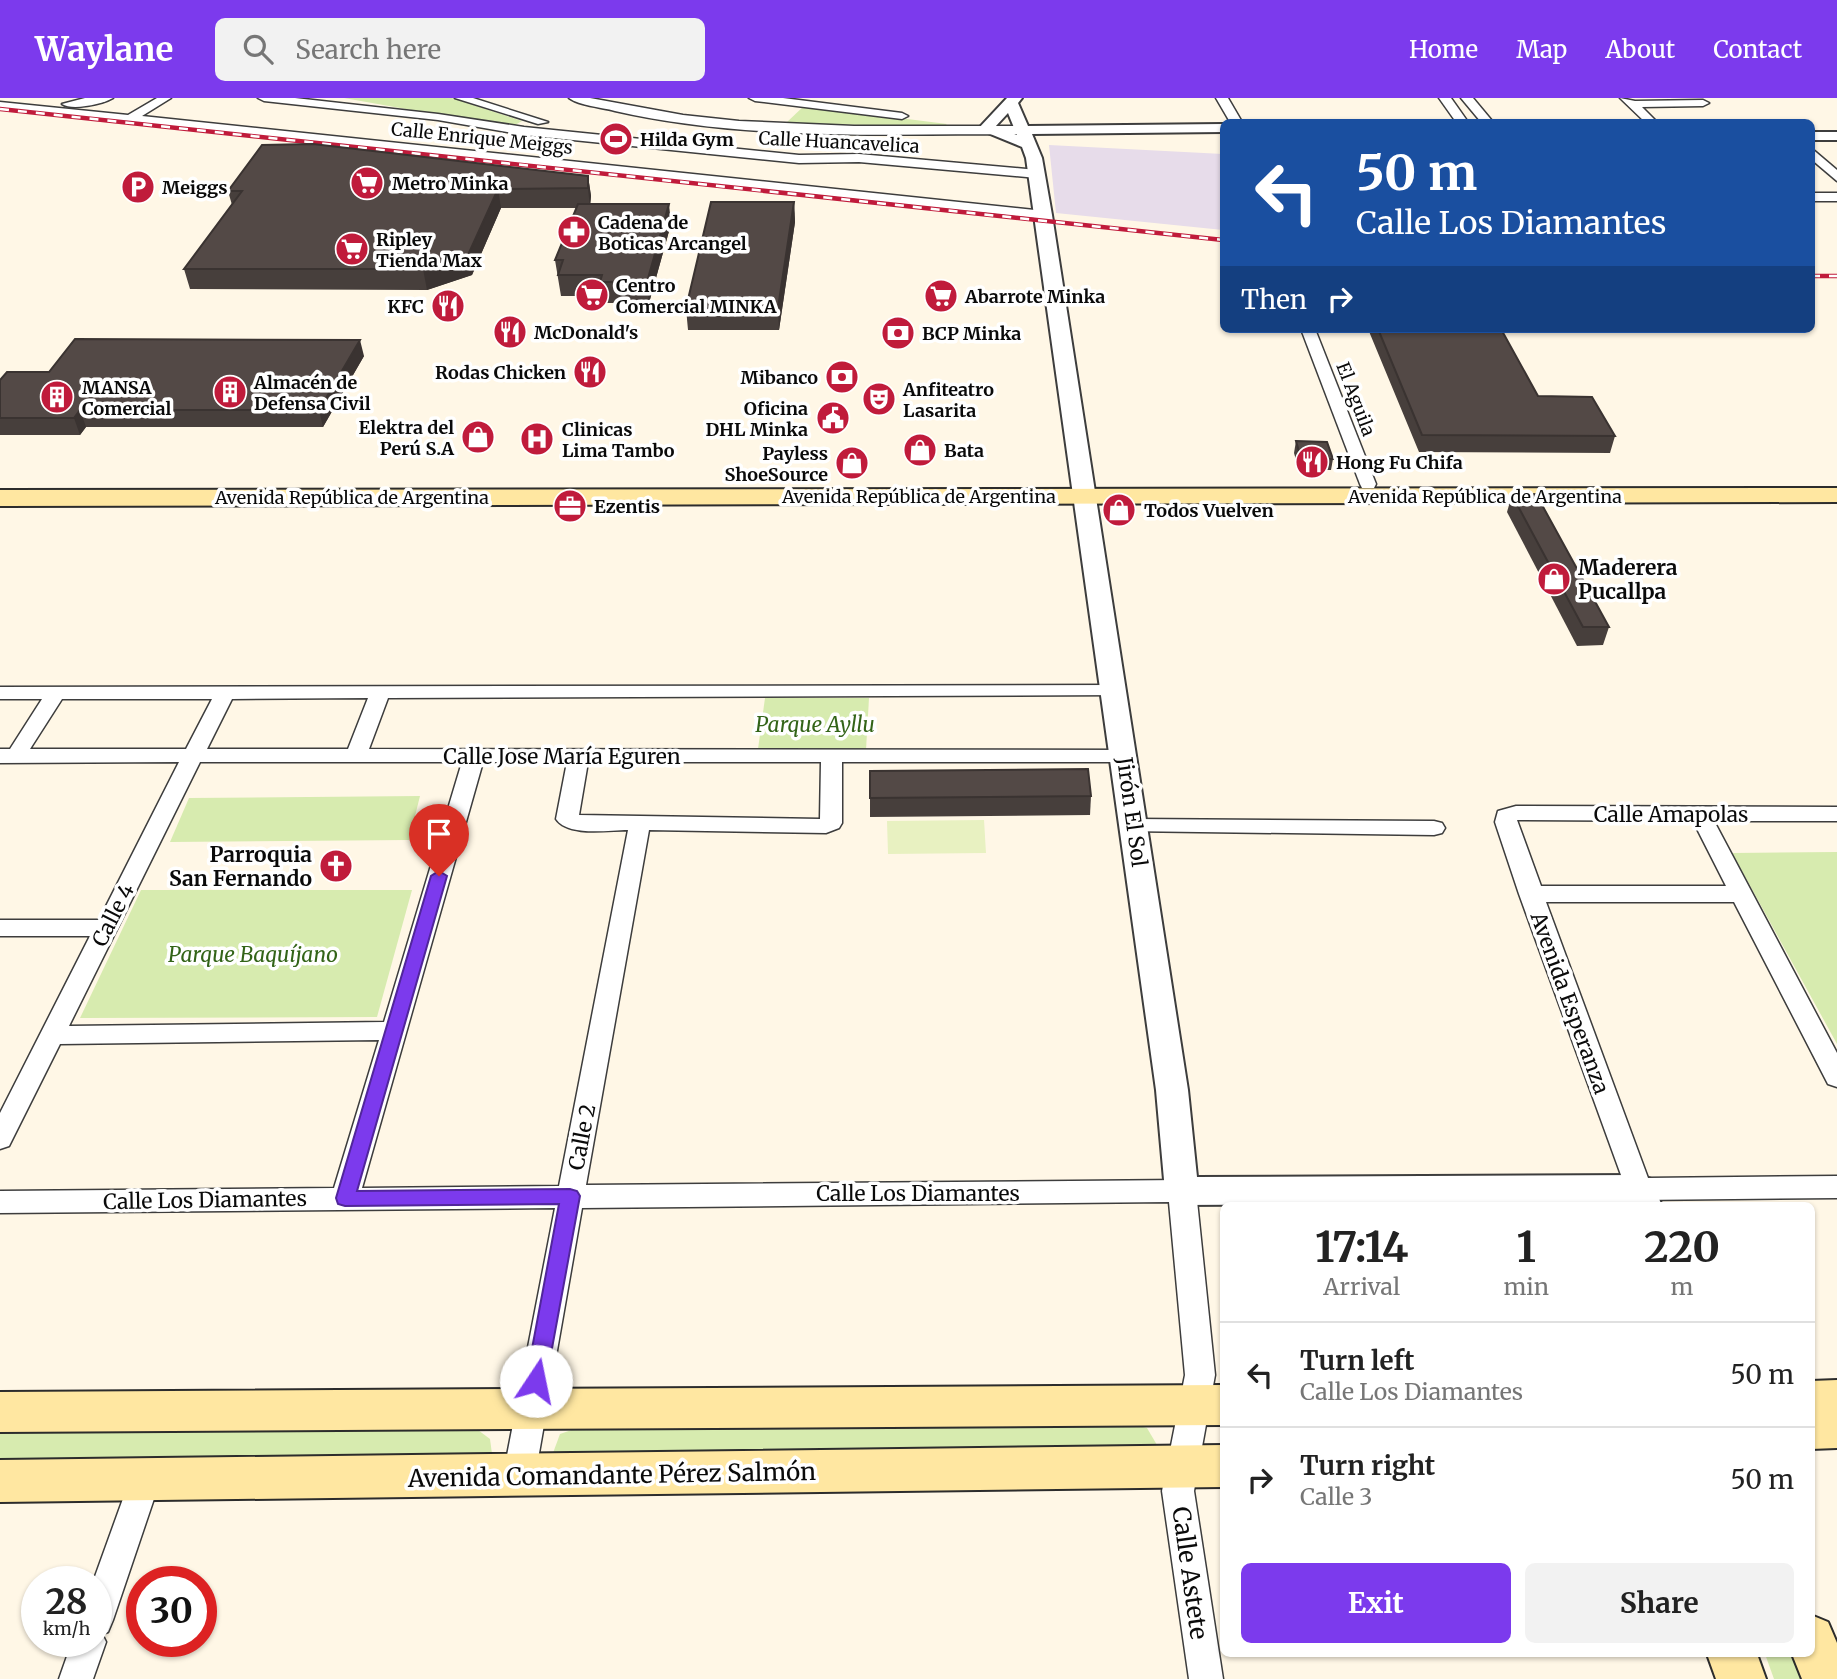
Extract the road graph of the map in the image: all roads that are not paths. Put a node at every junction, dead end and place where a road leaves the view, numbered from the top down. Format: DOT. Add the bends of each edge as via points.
graph roads {
  1 [pos="54,98"];
  2 [pos="107,98"];
  3 [pos="165,98"];
  4 [pos="264,98"];
  5 [pos="331,98"];
  6 [pos="461,98"];
  7 [pos="575,98"];
  8 [pos="755,98"];
  9 [pos="1222,98"];
  10 [pos="1445,98"];
  11 [pos="1467,98"];
  12 [pos="1013,100"];
  13 [pos="1700,100"];
  14 [pos="1629,101"];
  15 [pos="824,102"];
  16 [pos="0,105"];
  17 [pos="360,108"];
  18 [pos="37,109"];
  19 [pos="438,117"];
  20 [pos="130,119"];
  21 [pos="530,119"];
  22 [pos="1234,119"];
  23 [pos="1460,119"];
  24 [pos="1484,119"];
  25 [pos="1648,119"];
  26 [pos="987,128"];
  27 [pos="1220,128"];
  28 [pos="512,129"];
  29 [pos="1064,130"];
  30 [pos="1815,136"];
  31 [pos="1837,136"];
  32 [pos="596,139"];
  33 [pos="398,147"];
  34 [pos="1030,152"];
  35 [pos="1815,156"];
  36 [pos="1815,158"];
  37 [pos="1837,159"];
  38 [pos="1837,177"];
  39 [pos="1815,197"];
  40 [pos="1837,197"];
  41 [pos="1044,215"];
  42 [pos="1310,333"];
  43 [pos="1837,483"];
  44 [pos="0,484"];
  45 [pos="1368,484"];
  46 [pos="1086,490"];
  47 [pos="1837,495"];
  48 [pos="0,498"];
  49 [pos="1115,691"];
  50 [pos="56,692"];
  51 [pos="225,692"];
  52 [pos="380,692"];
  53 [pos="0,693"];
  54 [pos="832,755"];
  55 [pos="1124,755"];
  56 [pos="8,756"];
  57 [pos="193,756"];
  58 [pos="356,756"];
  59 [pos="474,756"];
  60 [pos="579,756"];
  61 [pos="1700,814"];
  62 [pos="1837,814"];
  63 [pos="1506,816"];
  64 [pos="640,822"];
  65 [pos="1134,826"];
  66 [pos="1434,828"];
  67 [pos="1530,894"];
  68 [pos="1741,894"];
  69 [pos="0,928"];
  70 [pos="106,928"];
  71 [pos="394,1031"];
  72 [pos="52,1035"];
  73 [pos="1837,1077"];
  74 [pos="0,1139"];
  75 [pos="1837,1187"];
  76 [pos="1182,1191"];
  77 [pos="570,1196"];
  78 [pos="1568,1197"];
  79 [pos="1642,1197"];
  80 [pos="345,1198"];
  81 [pos="0,1202"];
  82 [pos="1815,1401"];
  83 [pos="1837,1401"];
  84 [pos="1209,1405"];
  85 [pos="531,1408"];
  86 [pos="0,1412"];
  87 [pos="1837,1428"];
  88 [pos="1815,1429"];
  89 [pos="1203,1467"];
  90 [pos="519,1476"];
  91 [pos="0,1481"];
  92 [pos="144,1481"];
  93 [pos="112,1574"];
  94 [pos="1815,1649"];
  95 [pos="84,1657"];
  96 [pos="1733,1657"];
  97 [pos="76,1679"];
  98 [pos="1206,1679"];
  99 [pos="1741,1679"];
  100 [pos="1827,1679"];
  1 -- 18 [label="street"];
  2 -- 18 [label="street"];
  3 -- 20 [label="street"];
  4 -- 17 [label="street, Calle Huancavelica"];
  5 -- 17 [label="street"];
  6 -- 21 [label="street"];
  7 -- 26 [label="street" via="626,110 740,124"];
  8 -- 15 [label="street"];
  9 -- 22 [label="street"];
  10 -- 23 [label="street"];
  11 -- 24 [label="street"];
  12 -- 26 [label="street"];
  12 -- 34 [label="street, Jirón El Sol"];
  13 -- 14 [label="street"];
  14 -- 25 [label="street"];
  15 -- 26 [label="street"];
  16 -- 18 [label="street, Calle Enrique Meiggs"];
  17 -- 19 [label="street, Calle Huancavelica"];
  18 -- 20 [label="street, Calle Enrique Meiggs"];
  19 -- 28 [label="street, Calle Huancavelica"];
  19 -- 33 [label="street"];
  20 -- 33 [label="street, Calle Enrique Meiggs"];
  21 -- 28 [label="street" via="534,123 530,127"];
  21 -- 32 [label="street"];
  26 -- 34 [label="street"];
  27 -- 29 [label="street"];
  28 -- 32 [label="street, Calle Huancavelica"];
  29 -- 34 [label="street"];
  29 -- 34 [label="street" via="1040,138"];
  30 -- 31 [label="street"];
  32 -- 34 [label="street, Calle Huancavelica" via="799,159"];
  33 -- 41 [label="street, Calle Enrique Meiggs"];
  34 -- 41 [label="street, Jirón El Sol"];
  35 -- 37 [label="street"];
  36 -- 38 [label="street"];
  39 -- 40 [label="street"];
  41 -- 46 [label="street, Jirón El Sol"];
  42 -- 45 [label="street, El Aguila"];
  43 -- 45 [label="main road, Avenida República de Argentina"];
  44 -- 46 [label="main road, Avenida República de Argentina"];
  45 -- 46 [label="main road, Avenida República de Argentina"];
  46 -- 47 [label="main road, Avenida República de Argentina"];
  46 -- 48 [label="main road, Avenida República de Argentina"];
  46 -- 49 [label="street, Jirón El Sol"];
  49 -- 52 [label="street"];
  49 -- 55 [label="street, Jirón El Sol"];
  50 -- 51 [label="street"];
  50 -- 53 [label="street"];
  50 -- 56 [label="street"];
  51 -- 52 [label="street"];
  51 -- 57 [label="street, Calle 4"];
  52 -- 58 [label="street"];
  54 -- 55 [label="street, Calle Jose María Eguren"];
  54 -- 60 [label="street, Calle Jose María Eguren"];
  54 -- 64 [label="street" via="829,825"];
  55 -- 65 [label="street, Jirón El Sol"];
  56 -- 57 [label="street, Calle Jose María Eguren"];
  57 -- 58 [label="street, Calle Jose María Eguren"];
  57 -- 70 [label="street, Calle 4"];
  58 -- 59 [label="street, Calle Jose María Eguren"];
  59 -- 60 [label="street, Calle Jose María Eguren"];
  59 -- 71 [label="street"];
  60 -- 64 [label="street" via="568,821"];
  61 -- 62 [label="street, Calle Amapolas"];
  61 -- 63 [label="street, Calle Amapolas"];
  61 -- 68 [label="street"];
  63 -- 67 [label="street, Avenida Esperanza"];
  64 -- 77 [label="street, Calle 2"];
  65 -- 66 [label="street"];
  65 -- 76 [label="street, Jirón El Sol"];
  67 -- 68 [label="street"];
  67 -- 79 [label="street, Avenida Esperanza"];
  68 -- 73 [label="street"];
  69 -- 70 [label="street"];
  70 -- 72 [label="street, Calle 4"];
  71 -- 72 [label="street"];
  71 -- 80 [label="street"];
  72 -- 74 [label="street, Calle 4"];
  75 -- 79 [label="street, Calle Los Diamantes"];
  76 -- 77 [label="street, Calle Los Diamantes"];
  76 -- 78 [label="street, Calle Los Diamantes"];
  76 -- 84 [label="street, Jirón El Sol" via="1200,1375"];
  77 -- 80 [label="street, Calle Los Diamantes"];
  77 -- 85 [label="street, Calle 2"];
  78 -- 79 [label="street, Calle Los Diamantes"];
  80 -- 81 [label="street, Calle Los Diamantes"];
  82 -- 83 [label="main road"];
  84 -- 85 [label="main road"];
  84 -- 89 [label="street, Jirón El Sol"];
  85 -- 86 [label="main road"];
  85 -- 90 [label="street, Calle 2"];
  87 -- 88 [label="main road"];
  89 -- 90 [label="main road, Avenida Comandante Pérez Salmón"];
  89 -- 98 [label="street, Calle Astete" via="1178,1491"];
  90 -- 92 [label="main road, Avenida Comandante Pérez Salmón"];
  91 -- 92 [label="main road, Avenida Comandante Pérez Salmón"];
  92 -- 93 [label="street"];
  94 -- 100 [label="main road"];
  95 -- 97 [label="street"];
  96 -- 99 [label="main road"];
}
